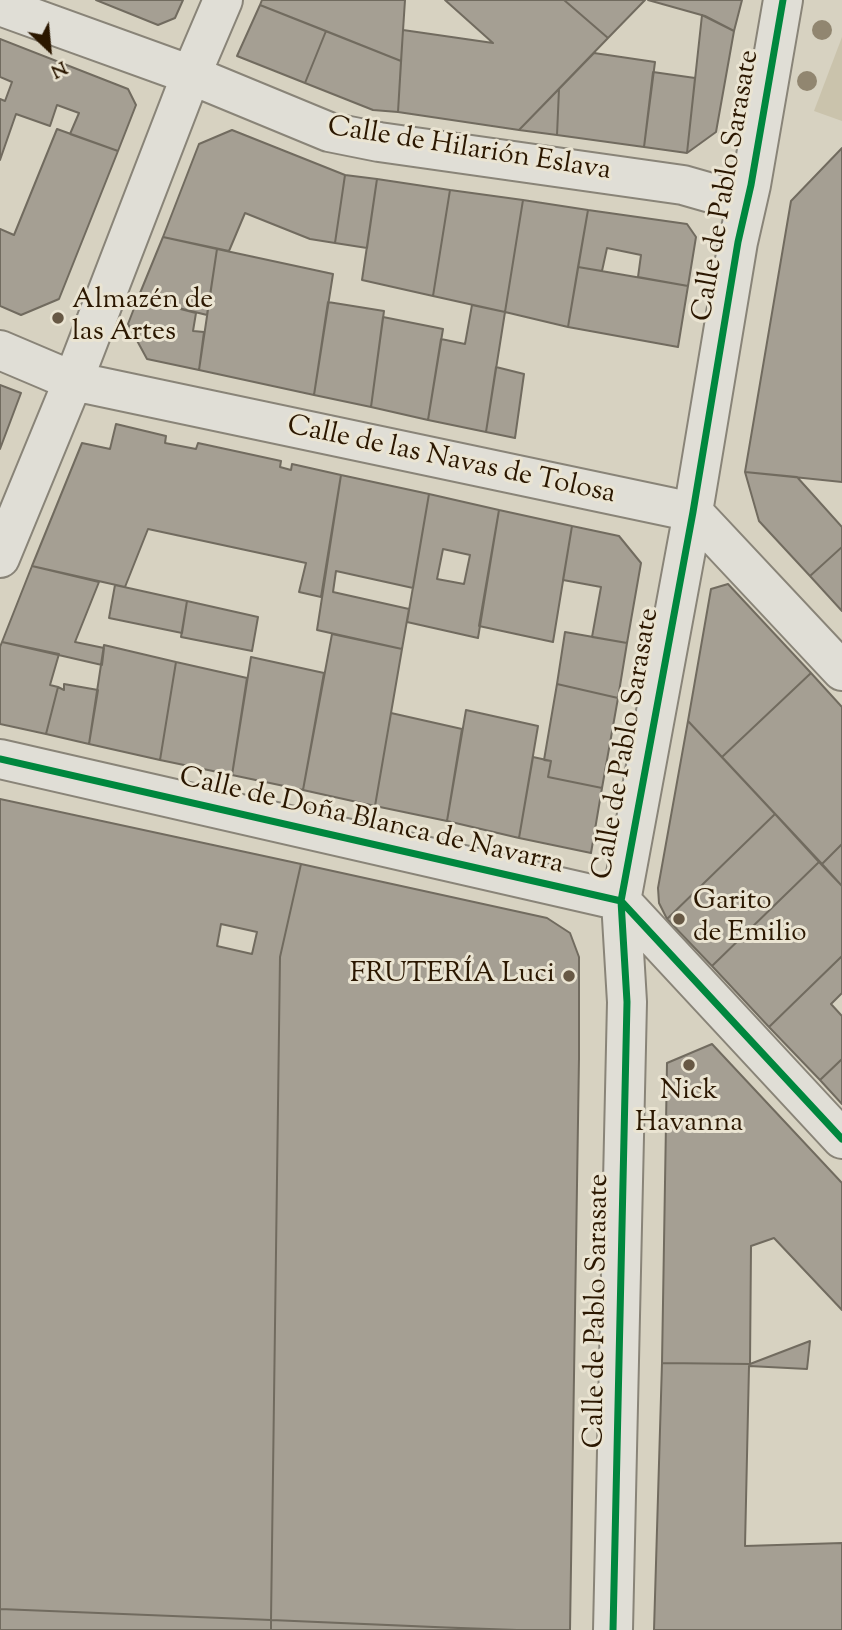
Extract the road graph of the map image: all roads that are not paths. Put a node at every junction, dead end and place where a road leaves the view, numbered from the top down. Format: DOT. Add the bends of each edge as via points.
graph roads {
  1 [pos="223,0"];
  2 [pos="783,0"];
  3 [pos="0,6"];
  4 [pos="191,75"];
  5 [pos="746,203"];
  6 [pos="0,350"];
  7 [pos="73,381"];
  8 [pos="693,512"];
  9 [pos="0,558"];
  10 [pos="842,671"];
  11 [pos="0,760"];
  12 [pos="621,901"];
  13 [pos="842,1139"];
  14 [pos="613,1630"];
  1 -- 4 [label="street"];
  2 -- 5 [label="street, Calle de Pablo Sarasate"];
  3 -- 4 [label="street, Calle de Hilarión Eslava"];
  4 -- 5 [label="street, Calle de Hilarión Eslava" via="329,132 683,185"];
  4 -- 7 [label="street"];
  5 -- 8 [label="street, Calle de Pablo Sarasate"];
  6 -- 7 [label="street, Calle de las Navas de Tolosa"];
  7 -- 8 [label="street, Calle de las Navas de Tolosa"];
  7 -- 9 [label="street"];
  8 -- 10 [label="street"];
  8 -- 12 [label="street, Calle de Pablo Sarasate"];
  11 -- 12 [label="street, Calle de Doña Blanca de Navarra"];
  12 -- 13 [label="street"];
  12 -- 14 [label="street, Calle de Pablo Sarasate" via="627,1002"];
}
